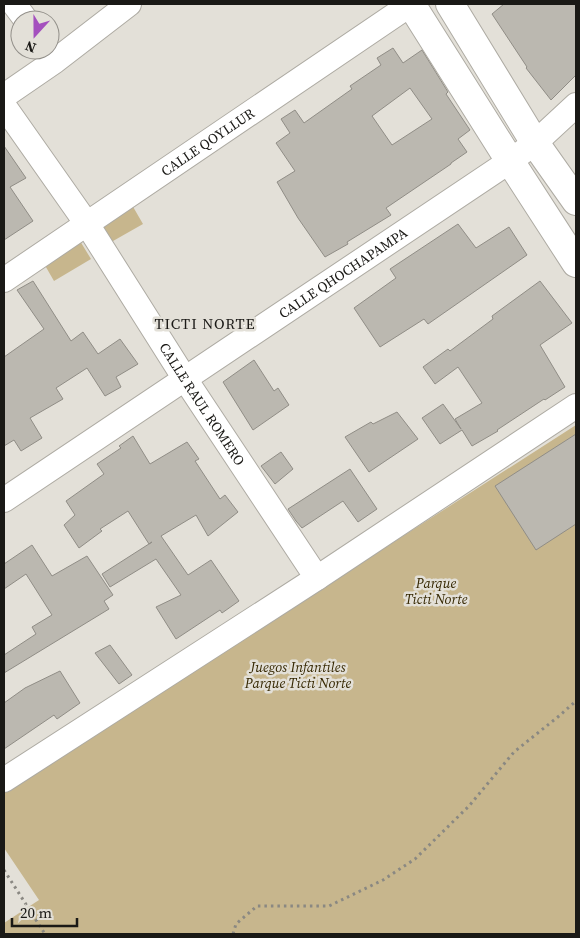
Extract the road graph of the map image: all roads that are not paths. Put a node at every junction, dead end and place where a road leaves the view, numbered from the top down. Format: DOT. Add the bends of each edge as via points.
graph roads {
  1 [pos="129,4"];
  2 [pos="411,4"];
  3 [pos="450,4"];
  4 [pos="60,50"];
  5 [pos="46,60"];
  6 [pos="4,96"];
  7 [pos="576,105"];
  8 [pos="4,106"];
  9 [pos="535,143"];
  10 [pos="510,161"];
  11 [pos="576,201"];
  12 [pos="87,224"];
  13 [pos="576,263"];
  14 [pos="4,280"];
  15 [pos="185,379"];
  16 [pos="576,406"];
  17 [pos="4,500"];
  18 [pos="317,578"];
  19 [pos="4,780"];
  1 -- 4 [label="street"];
  2 -- 10 [label="main road"];
  2 -- 12 [label="street, CALLE QOYLLUR"];
  3 -- 9 [label="main road"];
  5 -- 6 [label="street"];
  7 -- 9 [label="street, CALLE QHOCHAPAMPA"];
  8 -- 12 [label="street, CALLE RAUL ROMERO"];
  9 -- 10 [label="street, CALLE QHOCHAPAMPA"];
  9 -- 11 [label="main road"];
  10 -- 13 [label="main road"];
  10 -- 15 [label="street, CALLE QHOCHAPAMPA"];
  12 -- 14 [label="street, CALLE QOYLLUR"];
  12 -- 15 [label="street, CALLE RAUL ROMERO"];
  15 -- 17 [label="street, CALLE QHOCHAPAMPA"];
  15 -- 18 [label="street, CALLE RAUL ROMERO"];
  16 -- 18 [label="street"];
  18 -- 19 [label="street"];
}
